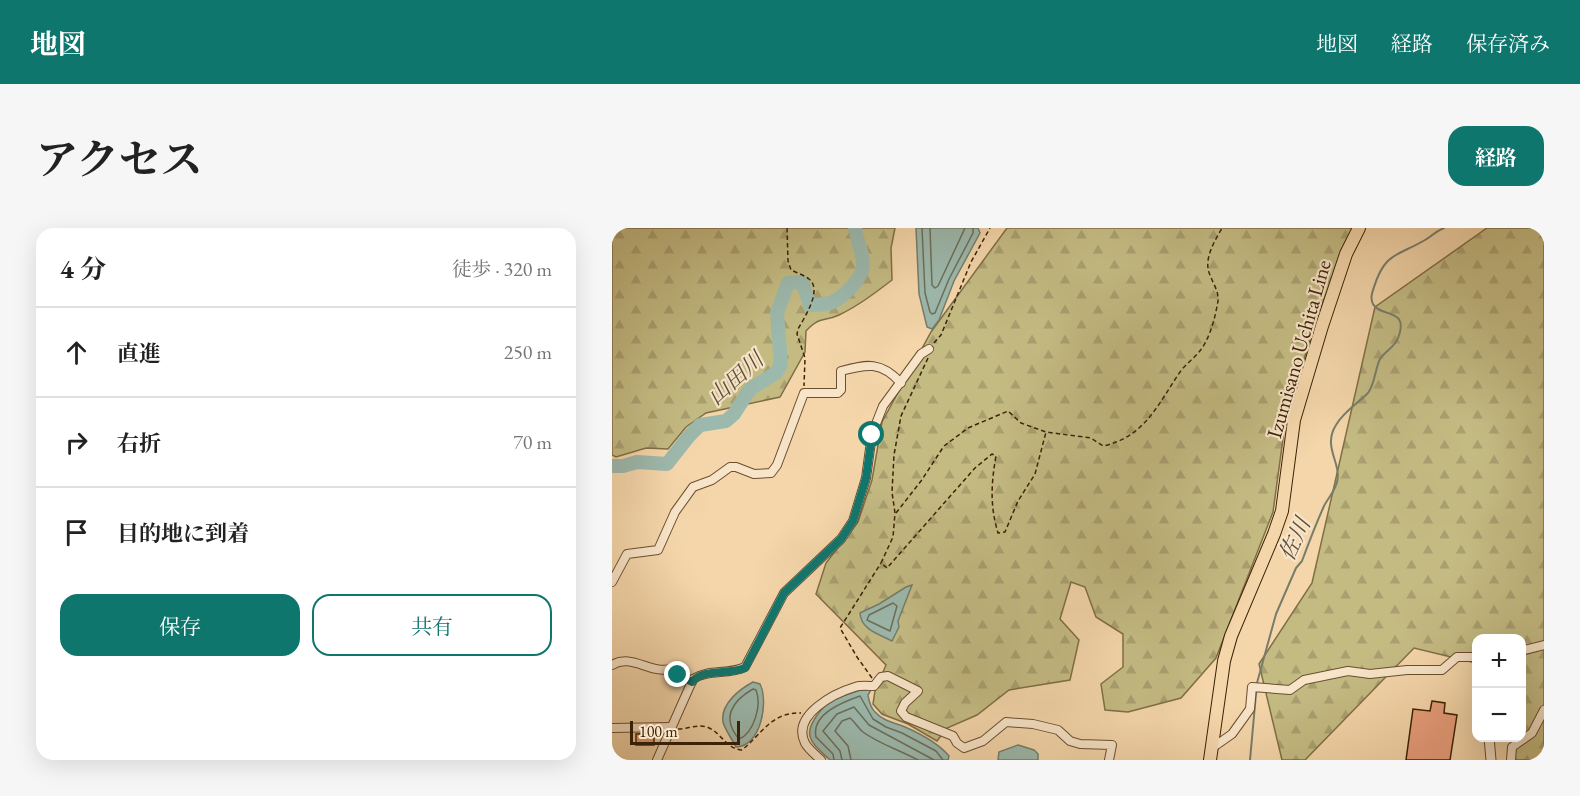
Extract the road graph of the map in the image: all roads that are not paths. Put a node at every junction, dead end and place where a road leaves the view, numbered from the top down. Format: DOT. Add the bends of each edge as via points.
graph roads {
  1 [pos="1359,228"];
  2 [pos="928,349"];
  3 [pos="901,383"];
  4 [pos="612,582"];
  5 [pos="1544,645"];
  6 [pos="1526,650"];
  7 [pos="1472,657"];
  8 [pos="612,665"];
  9 [pos="692,682"];
  10 [pos="1544,710"];
  11 [pos="671,727"];
  12 [pos="612,728"];
  13 [pos="1489,742"];
  14 [pos="1211,754"];
  15 [pos="657,760"];
  16 [pos="821,760"];
  17 [pos="1109,760"];
  18 [pos="1491,760"];
  19 [pos="1511,760"];
  1 -- 14 [label="main road, Izumisano Uchita Line" via="1346,254 1294,420 1282,511 1231,636"];
  2 -- 3 [label="street"];
  3 -- 4 [label="street" via="890,370 865,365 841,371 838,393 804,393 771,473 754,474 730,467 693,488 675,512 658,550 627,554"];
  3 -- 9 [label="street" via="883,406 872,435 866,478 853,521 841,539 784,593 745,668 699,675"];
  5 -- 6 [label="street"];
  7 -- 14 [label="street" via="1457,657 1442,670 1361,675 1348,671 1304,680 1290,690 1252,687 1250,709"];
  8 -- 9 [label="street" via="625,661 657,670 670,669"];
  9 -- 11 [label="street"];
  10 -- 19 [label="street" via="1532,733 1512,747"];
  11 -- 12 [label="street"];
  11 -- 15 [label="street"];
  13 -- 18 [label="street"];
  16 -- 17 [label="street" via="805,744 803,723 822,701 858,686 874,686 881,677 888,676 918,691 901,711 906,717 953,736 964,748 983,741 1006,722 1033,724 1058,730 1080,744 1112,745"];
}
